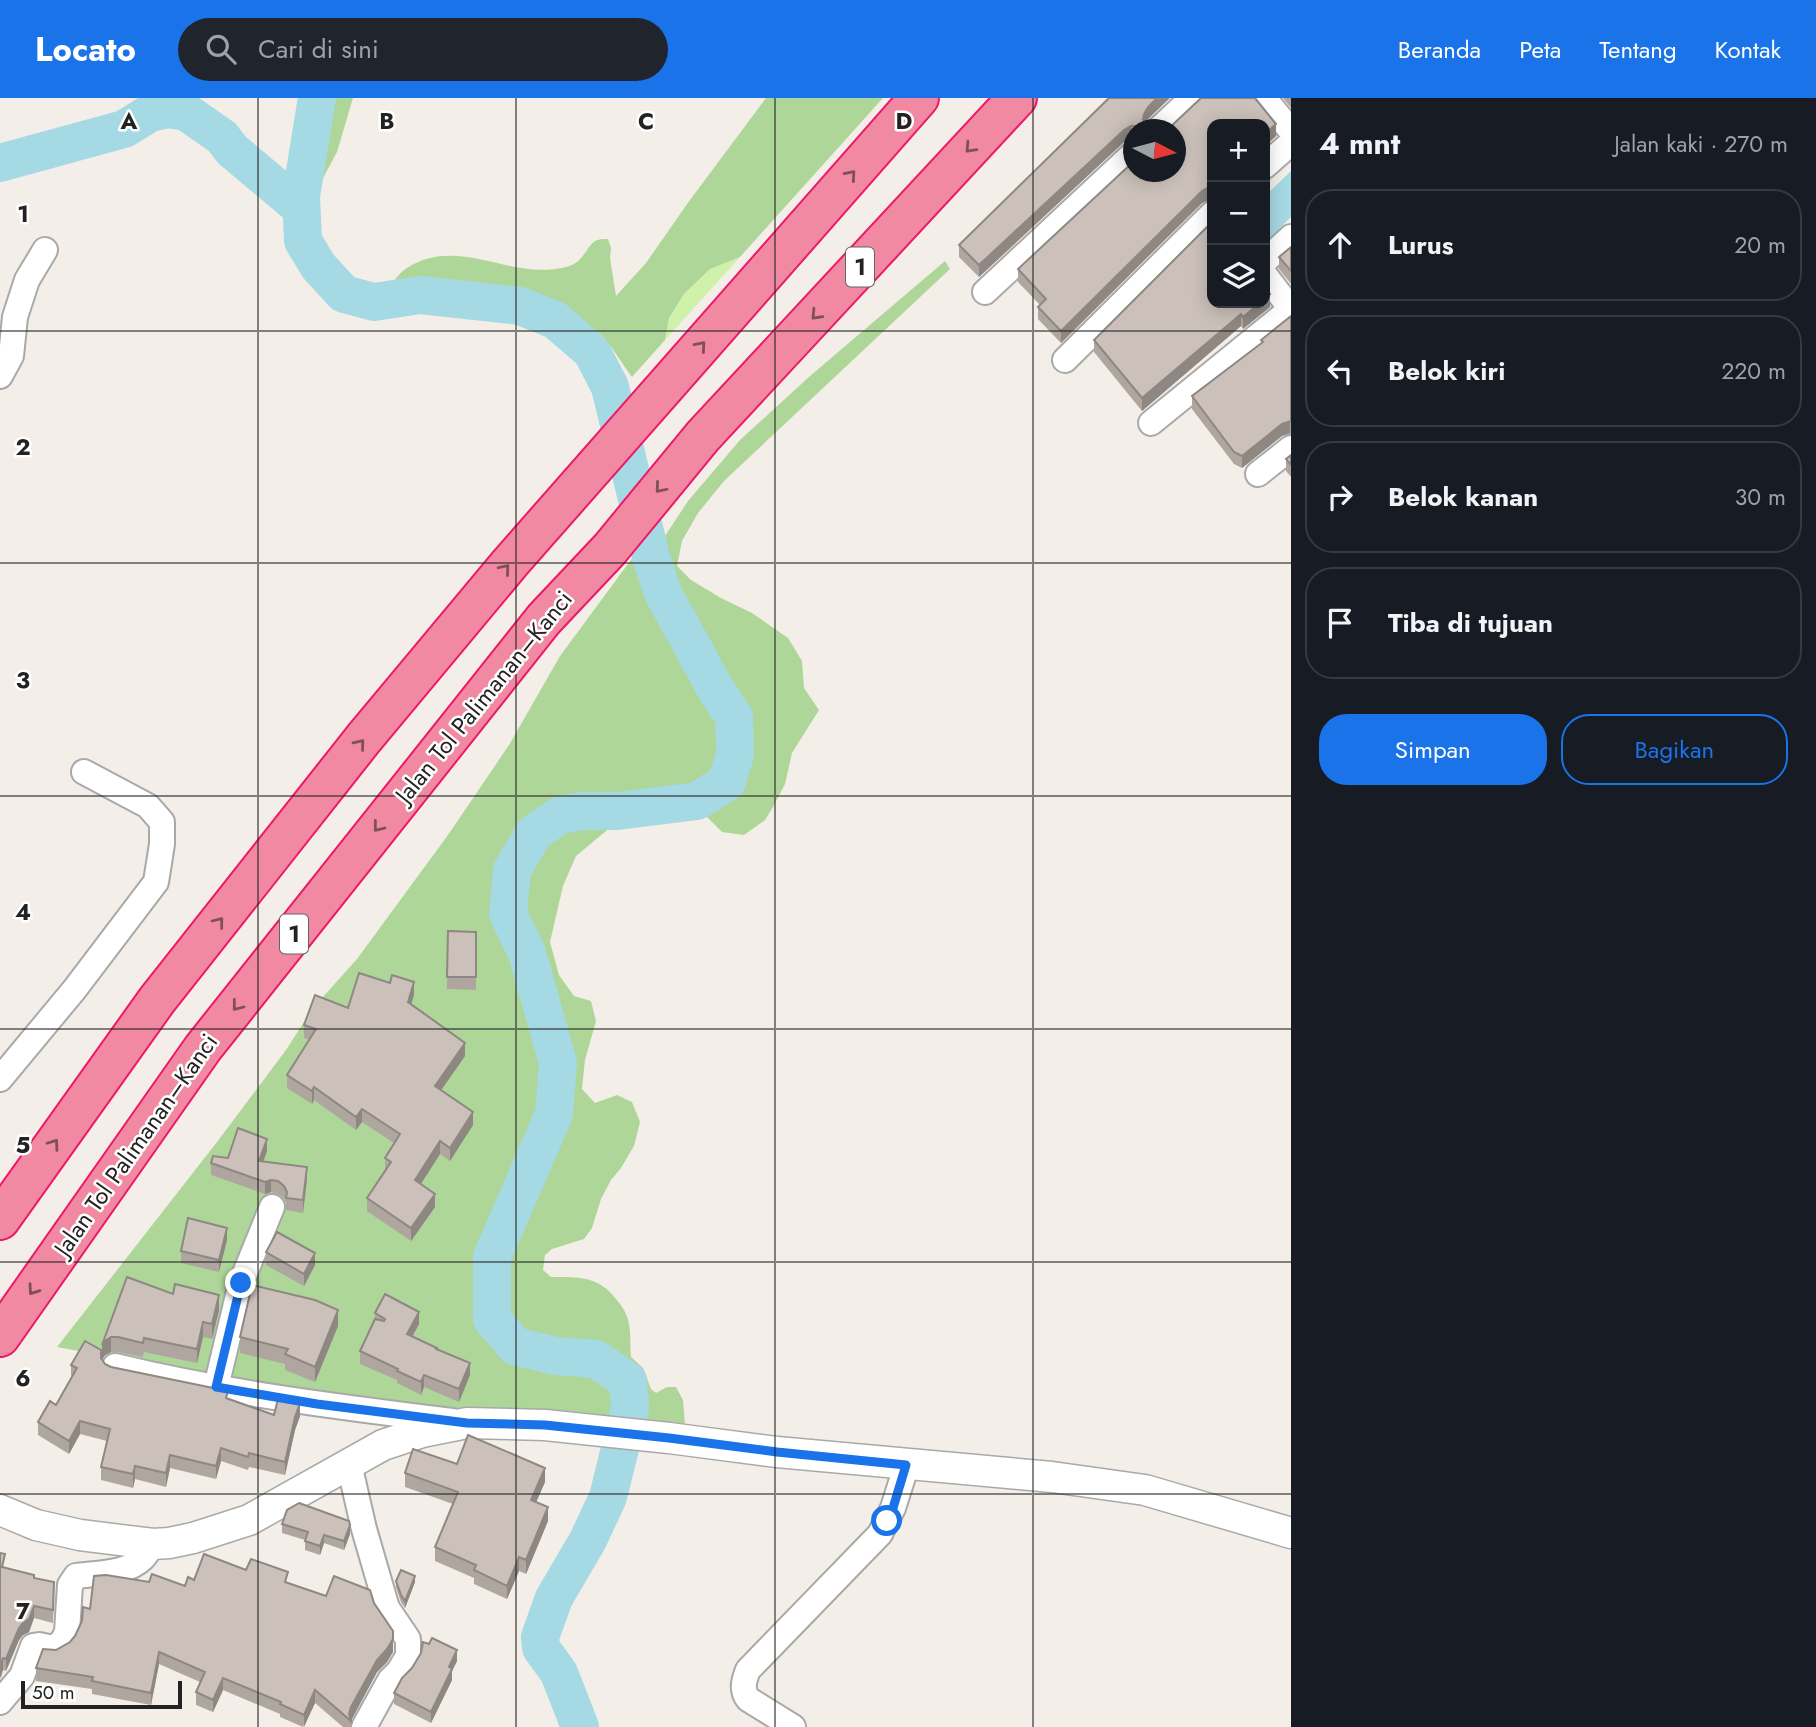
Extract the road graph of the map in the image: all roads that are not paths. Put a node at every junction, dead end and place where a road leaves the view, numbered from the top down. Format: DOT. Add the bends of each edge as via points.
graph roads {
  1 [pos="919,98"];
  2 [pos="1017,98"];
  3 [pos="1192,98"];
  4 [pos="1264,98"];
  5 [pos="1170,119"];
  6 [pos="1291,131"];
  7 [pos="1291,143"];
  8 [pos="1123,162"];
  9 [pos="1270,162"];
  10 [pos="1207,220"];
  11 [pos="1291,237"];
  12 [pos="45,250"];
  13 [pos="1270,256"];
  14 [pos="1270,282"];
  15 [pos="985,292"];
  16 [pos="1065,360"];
  17 [pos="0,376"];
  18 [pos="1151,423"];
  19 [pos="1291,448"];
  20 [pos="1258,474"];
  21 [pos="85,772"];
  22 [pos="0,1079"];
  23 [pos="272,1207"];
  24 [pos="0,1220"];
  25 [pos="0,1337"];
  26 [pos="115,1366"];
  27 [pos="216,1387"];
  28 [pos="467,1423"];
  29 [pos="349,1464"];
  30 [pos="906,1465"];
  31 [pos="0,1510"];
  32 [pos="1291,1534"];
  33 [pos="153,1544"];
  34 [pos="0,1702"];
  35 [pos="364,1727"];
  36 [pos="793,1727"];
  24 -- 1 [label="highway, one-way" via="166,989 373,728 510,564"];
  2 -- 25 [label="highway, Jalan Tol Palimanan–Kanci / 1, one-way" via="703,436 610,549 544,619 203,1048"];
  3 -- 5 [label="street"];
  4 -- 6 [label="street"];
  7 -- 9 [label="street"];
  8 -- 15 [label="street"];
  10 -- 16 [label="street"];
  11 -- 13 [label="street"];
  12 -- 17 [label="street" via="27,280 15,317 11,356"];
  14 -- 18 [label="street" via="1291,309"];
  19 -- 20 [label="street"];
  21 -- 22 [label="street" via="148,806 162,822 156,882"];
  23 -- 27 [label="street" via="241,1283"];
  26 -- 27 [label="street"];
  27 -- 28 [label="street"];
  28 -- 29 [label="street" via="396,1440"];
  28 -- 30 [label="street" via="545,1425"];
  29 -- 33 [label="street" via="249,1520 193,1538"];
  29 -- 35 [label="street" via="387,1608 408,1639 408,1656"];
  30 -- 32 [label="street" via="1145,1490"];
  30 -- 36 [label="street" via="880,1534 748,1670 744,1695"];
  31 -- 33 [label="street" via="36,1525 80,1535"];
  33 -- 34 [label="street" via="131,1566 72,1580 62,1642 53,1648 33,1646 22,1676"];
}
